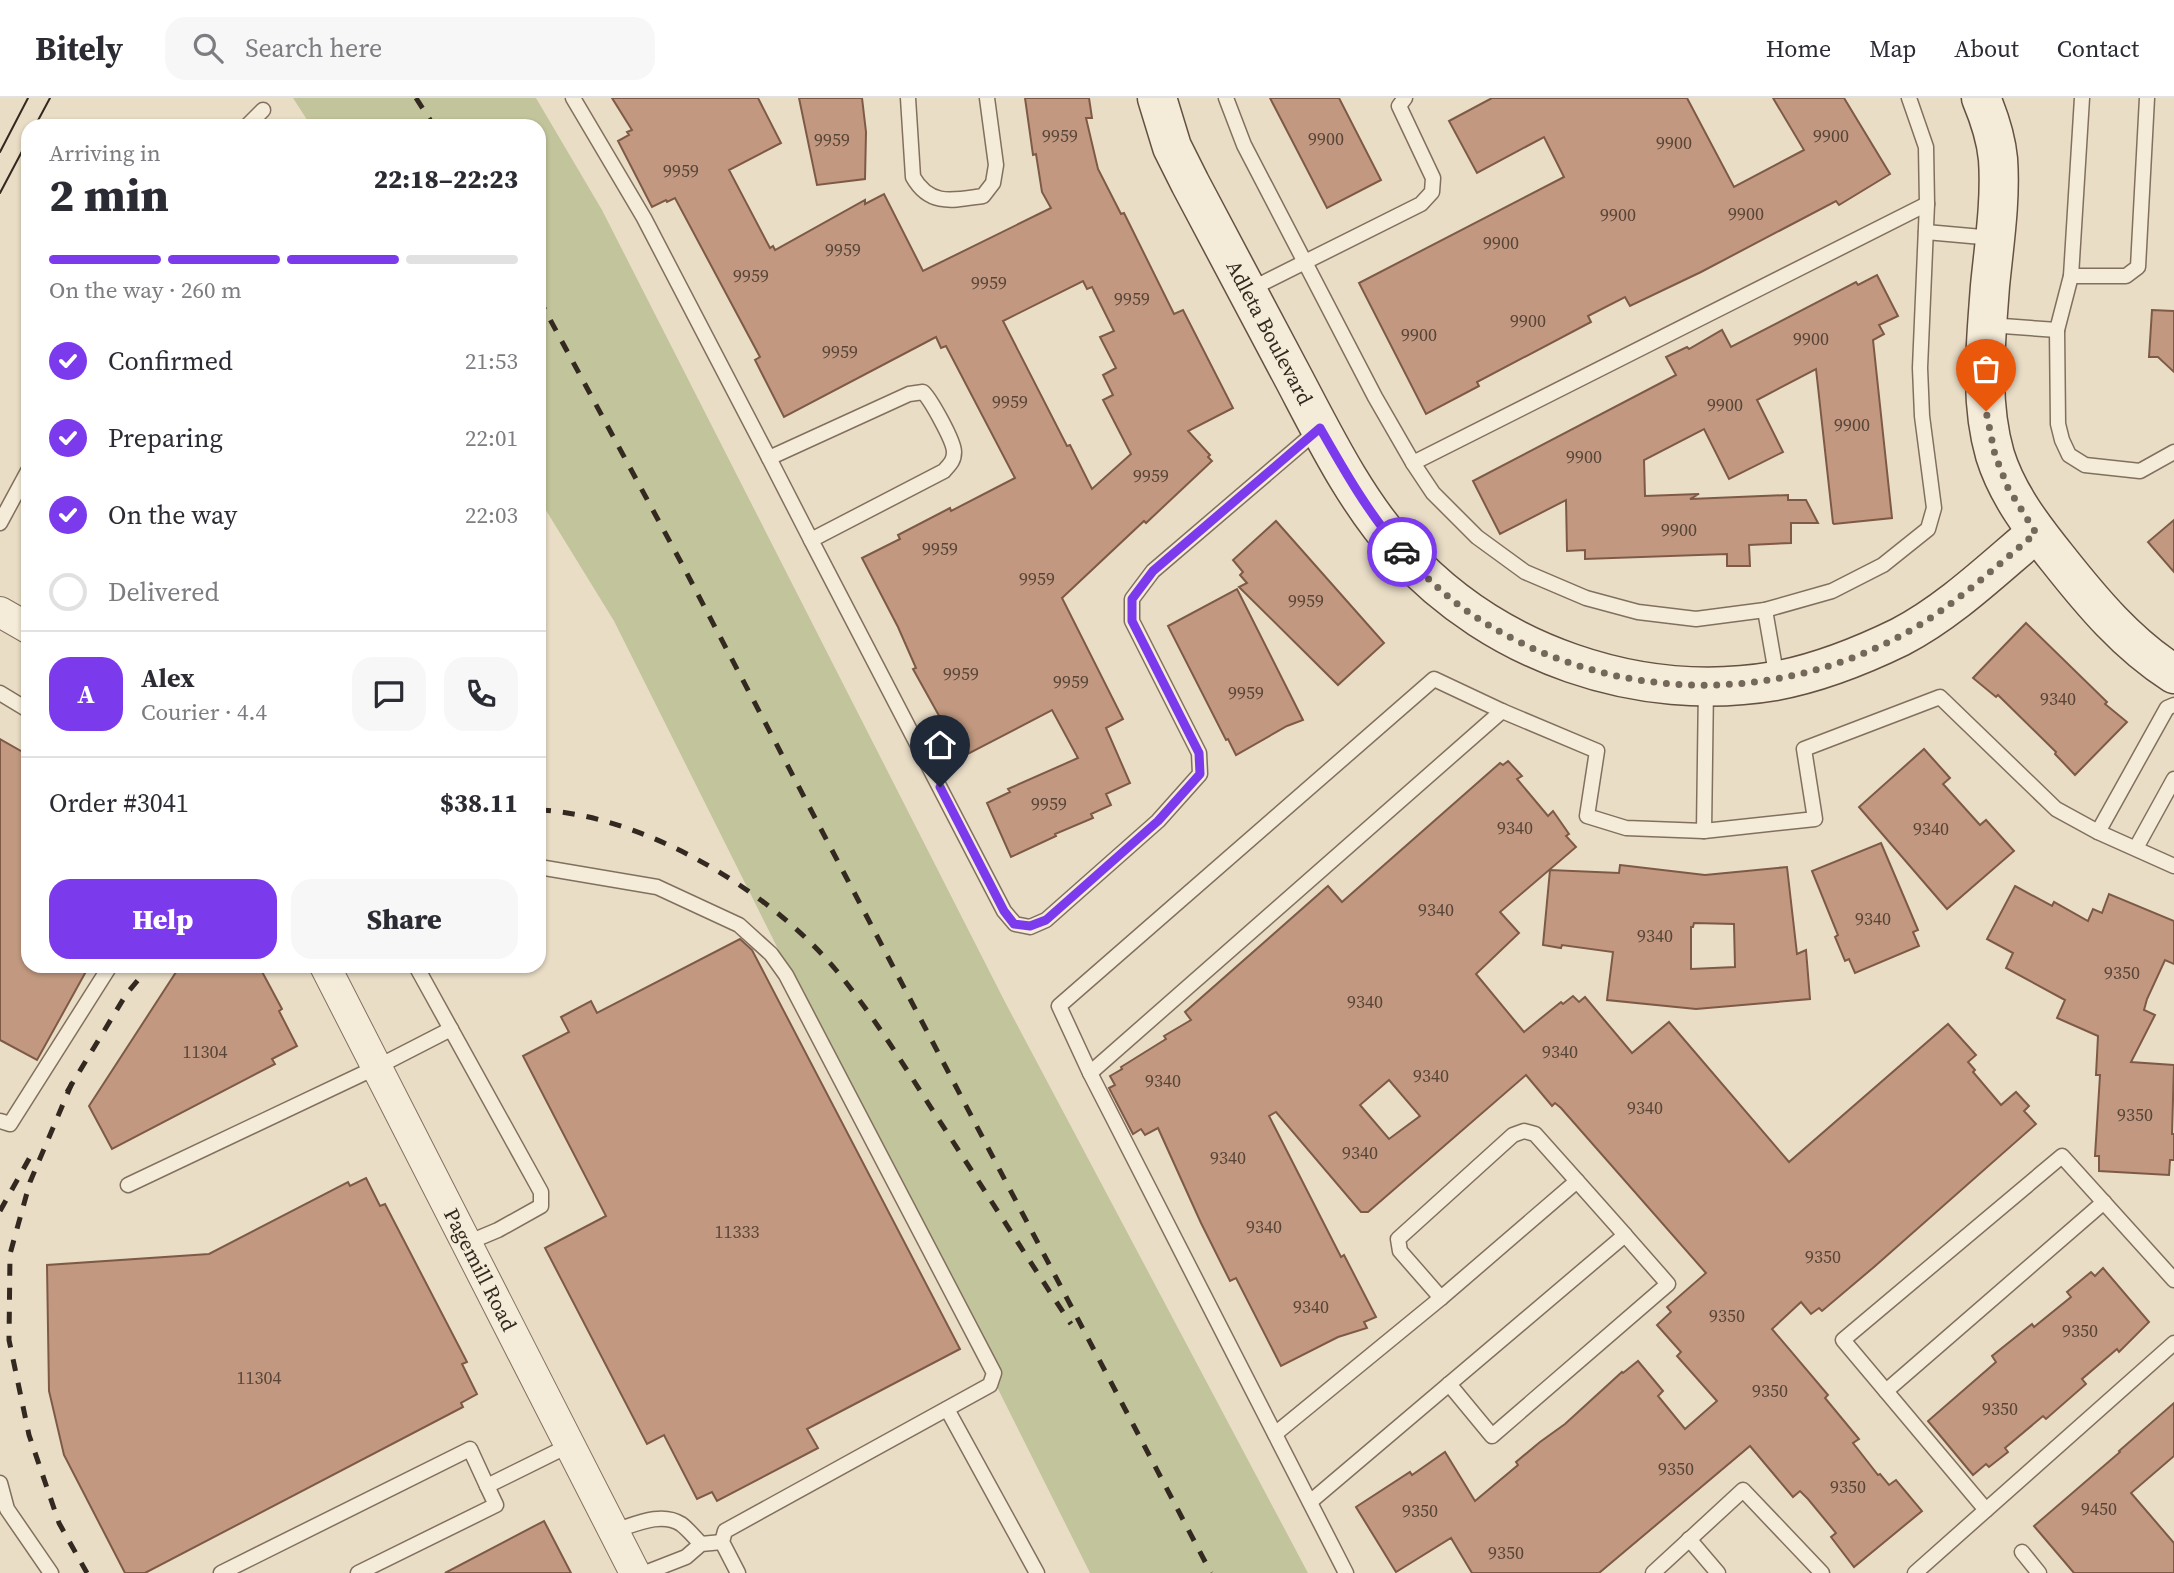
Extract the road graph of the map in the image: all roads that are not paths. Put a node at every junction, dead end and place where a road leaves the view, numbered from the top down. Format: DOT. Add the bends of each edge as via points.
graph roads {
  1 [pos="573,98"];
  2 [pos="908,98"];
  3 [pos="987,98"];
  4 [pos="1157,98"];
  5 [pos="1226,98"];
  6 [pos="1405,98"];
  7 [pos="1909,98"];
  8 [pos="1981,98"];
  9 [pos="2082,98"];
  10 [pos="2147,98"];
  11 [pos="263,110"];
  12 [pos="254,119"];
  13 [pos="1927,204"];
  14 [pos="1926,232"];
  15 [pos="1994,238"];
  16 [pos="1300,264"];
  17 [pos="2071,276"];
  18 [pos="1247,291"];
  19 [pos="1987,325"];
  20 [pos="2057,330"];
  21 [pos="1320,428"];
  22 [pos="2174,452"];
  23 [pos="769,458"];
  24 [pos="1413,463"];
  25 [pos="21,484"];
  26 [pos="0,523"];
  27 [pos="2036,533"];
  28 [pos="811,540"];
  29 [pos="1765,610"];
  30 [pos="0,612"];
  31 [pos="21,624"];
  32 [pos="2174,674"];
  33 [pos="1777,680"];
  34 [pos="1706,686"];
  35 [pos="0,693"];
  36 [pos="2174,705"];
  37 [pos="21,706"];
  38 [pos="1502,711"];
  39 [pos="2174,779"];
  40 [pos="1703,831"];
  41 [pos="2098,832"];
  42 [pos="2136,848"];
  43 [pos="2174,866"];
  44 [pos="546,868"];
  45 [pos="106,973"];
  46 [pos="329,973"];
  47 [pos="420,973"];
  48 [pos="451,1029"];
  49 [pos="377,1067"];
  50 [pos="1090,1073"];
  51 [pos="0,1121"];
  52 [pos="1577,1181"];
  53 [pos="128,1185"];
  54 [pos="2104,1202"];
  55 [pos="1625,1235"];
  56 [pos="467,1243"];
  57 [pos="2174,1280"];
  58 [pos="1441,1298"];
  59 [pos="2174,1343"];
  60 [pos="1448,1384"];
  61 [pos="1886,1391"];
  62 [pos="947,1409"];
  63 [pos="1275,1434"];
  64 [pos="570,1445"];
  65 [pos="0,1483"];
  66 [pos="487,1486"];
  67 [pos="1310,1502"];
  68 [pos="1986,1510"];
  69 [pos="614,1531"];
  70 [pos="1689,1539"];
  71 [pos="722,1542"];
  72 [pos="701,1544"];
  73 [pos="2022,1552"];
  74 [pos="51,1573"];
  75 [pos="221,1573"];
  76 [pos="358,1573"];
  77 [pos="635,1573"];
  78 [pos="645,1573"];
  79 [pos="738,1573"];
  80 [pos="1037,1573"];
  81 [pos="1346,1573"];
  82 [pos="1653,1573"];
  83 [pos="1718,1573"];
  84 [pos="1822,1573"];
  85 [pos="1915,1573"];
  86 [pos="2039,1573"];
  1 -- 23 [label="lane" via="644,218"];
  2 -- 3 [label="lane" via="913,177 934,199 960,199 983,196 993,183 996,165"];
  4 -- 18 [label="street, Adleta Boulevard" via="1172,147"];
  5 -- 16 [label="lane"];
  6 -- 16 [label="lane" via="1399,106 1433,178 1432,192 1421,204"];
  7 -- 13 [label="lane" via="1926,147"];
  8 -- 15 [label="street" via="1998,159"];
  9 -- 17 [label="lane"];
  10 -- 17 [label="lane" via="2138,267 2126,276"];
  11 -- 12 [label="lane"];
  13 -- 14 [label="lane"];
  13 -- 24 [label="lane"];
  14 -- 15 [label="lane"];
  14 -- 29 [label="lane" via="1920,368 1934,508 1928,529 1883,565 1832,591"];
  15 -- 19 [label="street"];
  16 -- 18 [label="lane"];
  16 -- 24 [label="lane"];
  17 -- 20 [label="lane"];
  18 -- 21 [label="street, Adleta Boulevard"];
  19 -- 20 [label="lane"];
  19 -- 27 [label="street" via="1986,411 1995,455 2008,488"];
  20 -- 22 [label="lane" via="2058,424 2070,455 2085,465 2140,471"];
  21 -- 28 [label="lane" via="1153,571 1132,599 1132,621 1199,753 1200,774 1158,821 1046,920 1030,926 1014,924 1004,911"];
  21 -- 34 [label="street, Adleta Boulevard" via="1373,517 1400,551 1460,606 1566,662 1624,678"];
  23 -- 28 [label="lane"];
  23 -- 28 [label="lane" via="909,394 923,392 930,399 955,448 953,462 944,471"];
  24 -- 29 [label="lane" via="1433,493 1477,537 1525,572 1586,598 1638,612 1696,619"];
  25 -- 26 [label="lane"];
  27 -- 32 [label="street" via="2129,640"];
  27 -- 33 [label="street, Adleta Boulevard" via="1903,635 1866,653"];
  29 -- 33 [label="lane"];
  30 -- 31 [label="street"];
  33 -- 34 [label="street, Adleta Boulevard"];
  34 -- 40 [label="lane"];
  35 -- 37 [label="lane"];
  36 -- 41 [label="lane" via="2167,708"];
  38 -- 40 [label="lane" via="1597,751 1587,816 1626,828"];
  38 -- 50 [label="lane"];
  38 -- 50 [label="lane" via="1434,679 1059,1006"];
  39 -- 42 [label="lane"];
  40 -- 41 [label="lane" via="1815,819 1804,749 1940,697 2056,809"];
  41 -- 42 [label="lane"];
  42 -- 43 [label="lane"];
  44 -- 62 [label="lane" via="657,887 739,925 771,954 994,1373 990,1385"];
  45 -- 51 [label="lane" via="10,1124"];
  46 -- 49 [label="street, Pagemill Road"];
  47 -- 48 [label="lane"];
  48 -- 49 [label="lane"];
  48 -- 56 [label="lane" via="541,1192 541,1206"];
  49 -- 53 [label="lane"];
  49 -- 56 [label="street, Pagemill Road"];
  50 -- 63 [label="lane"];
  52 -- 55 [label="lane"];
  52 -- 58 [label="lane"];
  52 -- 58 [label="lane" via="1535,1134 1513,1135 1398,1239 1400,1251"];
  54 -- 57 [label="lane"];
  54 -- 61 [label="lane"];
  54 -- 61 [label="lane" via="2062,1156 1843,1340"];
  55 -- 60 [label="lane"];
  55 -- 60 [label="lane" via="1668,1284 1492,1436"];
  56 -- 64 [label="street, Pagemill Road"];
  58 -- 63 [label="lane"];
  59 -- 68 [label="lane"];
  60 -- 67 [label="lane"];
  61 -- 68 [label="lane"];
  62 -- 71 [label="lane" via="725,1531"];
  62 -- 80 [label="lane"];
  63 -- 67 [label="lane"];
  64 -- 66 [label="lane"];
  64 -- 69 [label="street, Pagemill Road"];
  65 -- 74 [label="lane" via="8,1509"];
  66 -- 75 [label="lane" via="470,1449"];
  66 -- 76 [label="lane" via="496,1505"];
  67 -- 81 [label="lane"];
  68 -- 85 [label="lane"];
  69 -- 72 [label="lane" via="670,1519 682,1524"];
  69 -- 77 [label="street, Pagemill Road"];
  70 -- 82 [label="lane"];
  70 -- 83 [label="lane"];
  70 -- 84 [label="lane" via="1743,1490"];
  71 -- 72 [label="lane"];
  71 -- 79 [label="lane"];
  72 -- 78 [label="lane" via="686,1557"];
  73 -- 86 [label="lane"];
}
